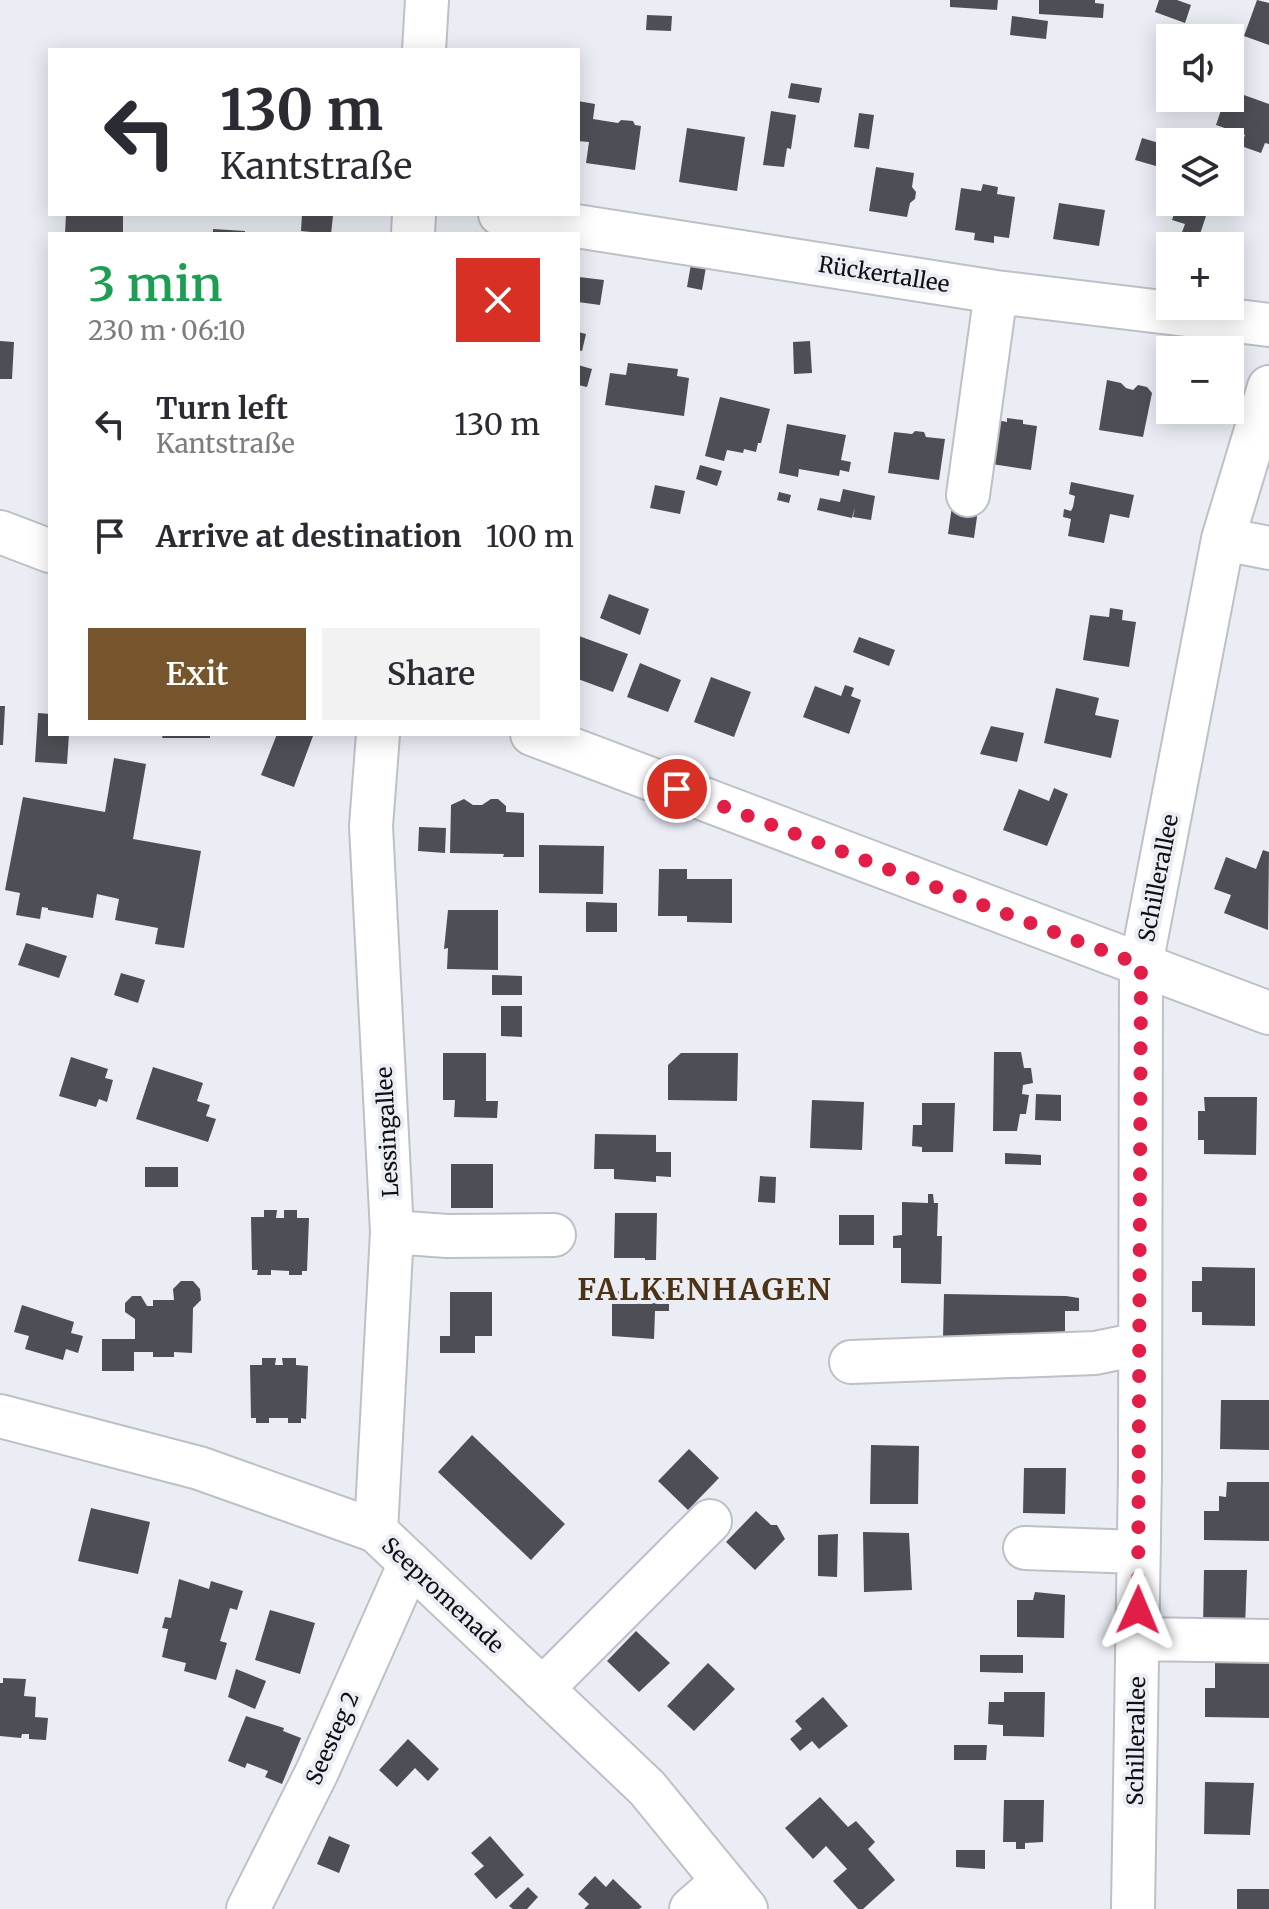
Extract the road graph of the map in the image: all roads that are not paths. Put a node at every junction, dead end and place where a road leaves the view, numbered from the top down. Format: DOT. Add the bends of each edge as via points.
graph roads {
  1 [pos="427,0"];
  2 [pos="424,48"];
  3 [pos="513,216"];
  4 [pos="996,292"];
  5 [pos="1269,325"];
  6 [pos="1269,387"];
  7 [pos="968,495"];
  8 [pos="0,532"];
  9 [pos="1223,539"];
  10 [pos="1269,548"];
  11 [pos="48,550"];
  12 [pos="378,736"];
  13 [pos="537,736"];
  14 [pos="1141,965"];
  15 [pos="1269,1013"];
  16 [pos="392,1232"];
  17 [pos="554,1235"];
  18 [pos="1139,1344"];
  19 [pos="851,1362"];
  20 [pos="0,1416"];
  21 [pos="710,1521"];
  22 [pos="376,1531"];
  23 [pos="1025,1548"];
  24 [pos="1139,1552"];
  25 [pos="410,1563"];
  26 [pos="1137,1639"];
  27 [pos="1269,1641"];
  28 [pos="542,1689"];
  29 [pos="734,1895"];
  30 [pos="248,1909"];
  31 [pos="691,1909"];
  32 [pos="1133,1909"];
  1 -- 2 [label="street"];
  3 -- 4 [label="street, Rückertallee"];
  4 -- 5 [label="street, Rückertallee"];
  4 -- 7 [label="street"];
  6 -- 9 [label="street, Schillerallee"];
  8 -- 11 [label="street"];
  9 -- 10 [label="street"];
  9 -- 14 [label="street, Schillerallee"];
  12 -- 16 [label="street, Lessingallee" via="371,826"];
  13 -- 14 [label="street"];
  14 -- 15 [label="street"];
  14 -- 18 [label="street, Schillerallee"];
  16 -- 17 [label="street"];
  16 -- 22 [label="street, Lessingallee"];
  18 -- 19 [label="street" via="1095,1353"];
  18 -- 24 [label="street, Schillerallee"];
  20 -- 22 [label="street, Seepromenade" via="199,1468"];
  21 -- 28 [label="street"];
  22 -- 25 [label="street, Seepromenade"];
  23 -- 24 [label="street"];
  24 -- 26 [label="street, Schillerallee"];
  25 -- 28 [label="street, Seepromenade"];
  25 -- 30 [label="street, Seesteg 2" via="317,1772"];
  26 -- 27 [label="street"];
  26 -- 32 [label="street, Schillerallee"];
  28 -- 29 [label="street, Seepromenade" via="647,1788"];
  29 -- 31 [label="street"];
}
